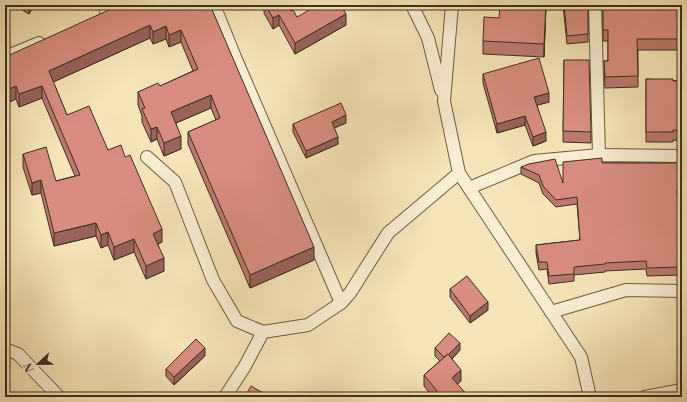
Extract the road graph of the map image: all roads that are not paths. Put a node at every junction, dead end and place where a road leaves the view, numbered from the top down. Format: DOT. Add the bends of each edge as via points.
graph roads {
  1 [pos="214,5"];
  2 [pos="412,5"];
  3 [pos="452,5"];
  4 [pos="595,5"];
  5 [pos="108,10"];
  6 [pos="93,20"];
  7 [pos="49,38"];
  8 [pos="5,57"];
  9 [pos="444,101"];
  10 [pos="599,155"];
  11 [pos="682,156"];
  12 [pos="147,157"];
  13 [pos="459,173"];
  14 [pos="469,188"];
  15 [pos="682,291"];
  16 [pos="341,303"];
  17 [pos="551,312"];
  18 [pos="263,332"];
  19 [pos="5,349"];
  20 [pos="682,390"];
  21 [pos="59,397"];
  22 [pos="225,397"];
  23 [pos="590,397"];
  24 [pos="644,397"];
  1 -- 16 [label="street"];
  2 -- 9 [label="street" via="428,38"];
  3 -- 9 [label="street"];
  4 -- 10 [label="street"];
  5 -- 6 [label="street"];
  7 -- 8 [label="street"];
  9 -- 13 [label="street"];
  10 -- 11 [label="street"];
  10 -- 14 [label="street" via="534,161"];
  12 -- 18 [label="street" via="175,182 213,280 237,321"];
  13 -- 14 [label="street"];
  13 -- 16 [label="street" via="388,233"];
  14 -- 17 [label="street"];
  15 -- 17 [label="street" via="626,290"];
  16 -- 18 [label="street" via="308,325"];
  17 -- 23 [label="street" via="581,357"];
  18 -- 22 [label="street"];
  19 -- 21 [label="street" via="18,354"];
  20 -- 24 [label="street"];
}
